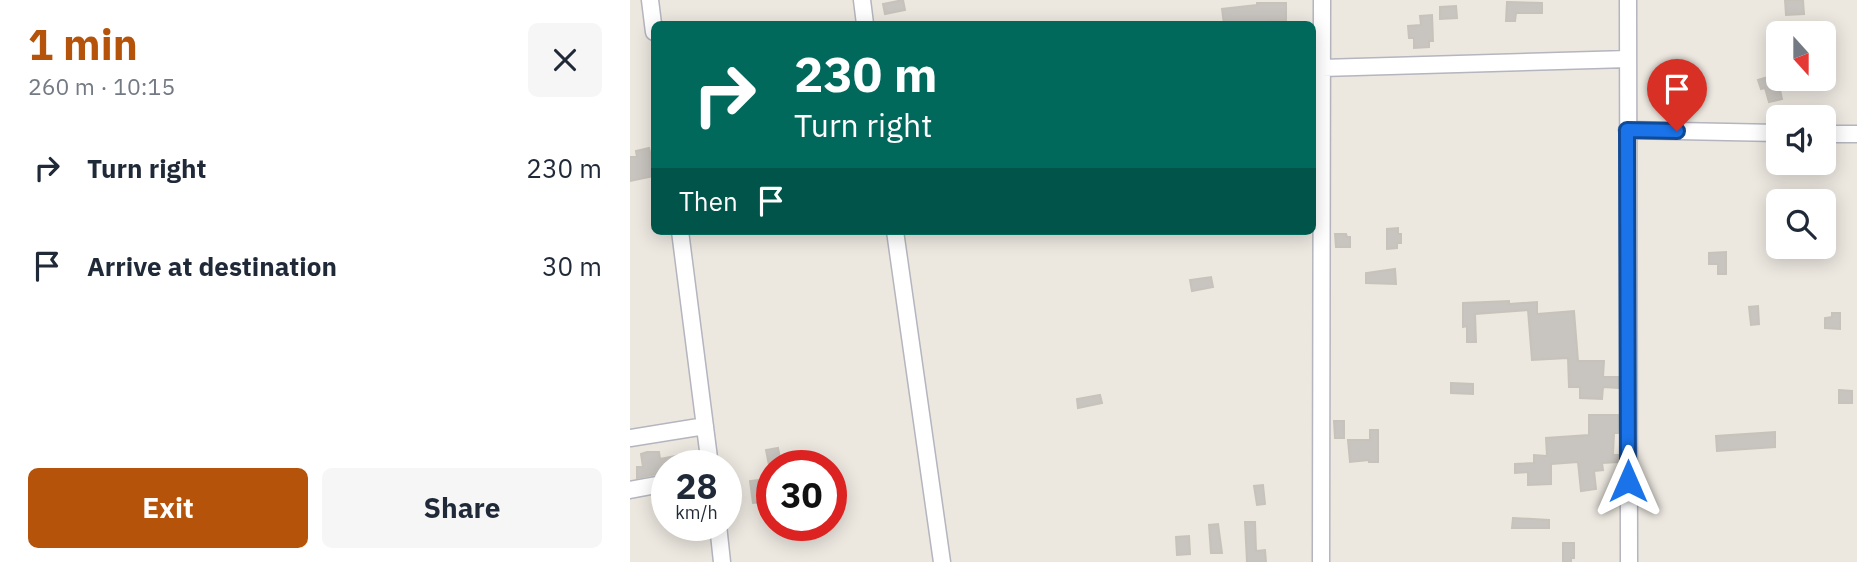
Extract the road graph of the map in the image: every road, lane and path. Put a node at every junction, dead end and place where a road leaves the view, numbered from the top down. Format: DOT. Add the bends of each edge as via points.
graph roads {
  1 [pos="650,0"];
  2 [pos="862,0"];
  3 [pos="1322,0"];
  4 [pos="1628,0"];
  5 [pos="653,21"];
  6 [pos="865,21"];
  7 [pos="1628,59"];
  8 [pos="1322,68"];
  9 [pos="1627,130"];
  10 [pos="1766,133"];
  11 [pos="1836,134"];
  12 [pos="1857,134"];
  13 [pos="1316,146"];
  14 [pos="681,235"];
  15 [pos="896,235"];
  16 [pos="705,426"];
  17 [pos="630,438"];
  18 [pos="708,450"];
  19 [pos="651,486"];
  20 [pos="630,490"];
  21 [pos="720,541"];
  22 [pos="722,562"];
  23 [pos="942,562"];
  24 [pos="1321,562"];
  25 [pos="1629,562"];
  1 -- 5 [label="street"];
  2 -- 6 [label="street"];
  3 -- 8 [label="street"];
  4 -- 7 [label="street"];
  7 -- 8 [label="street"];
  7 -- 9 [label="street"];
  8 -- 13 [label="street"];
  9 -- 10 [label="street"];
  9 -- 25 [label="street"];
  11 -- 12 [label="street"];
  13 -- 24 [label="street"];
  14 -- 16 [label="street"];
  15 -- 23 [label="street"];
  16 -- 17 [label="street"];
  16 -- 18 [label="street"];
  19 -- 20 [label="street"];
  21 -- 22 [label="street"];
}
